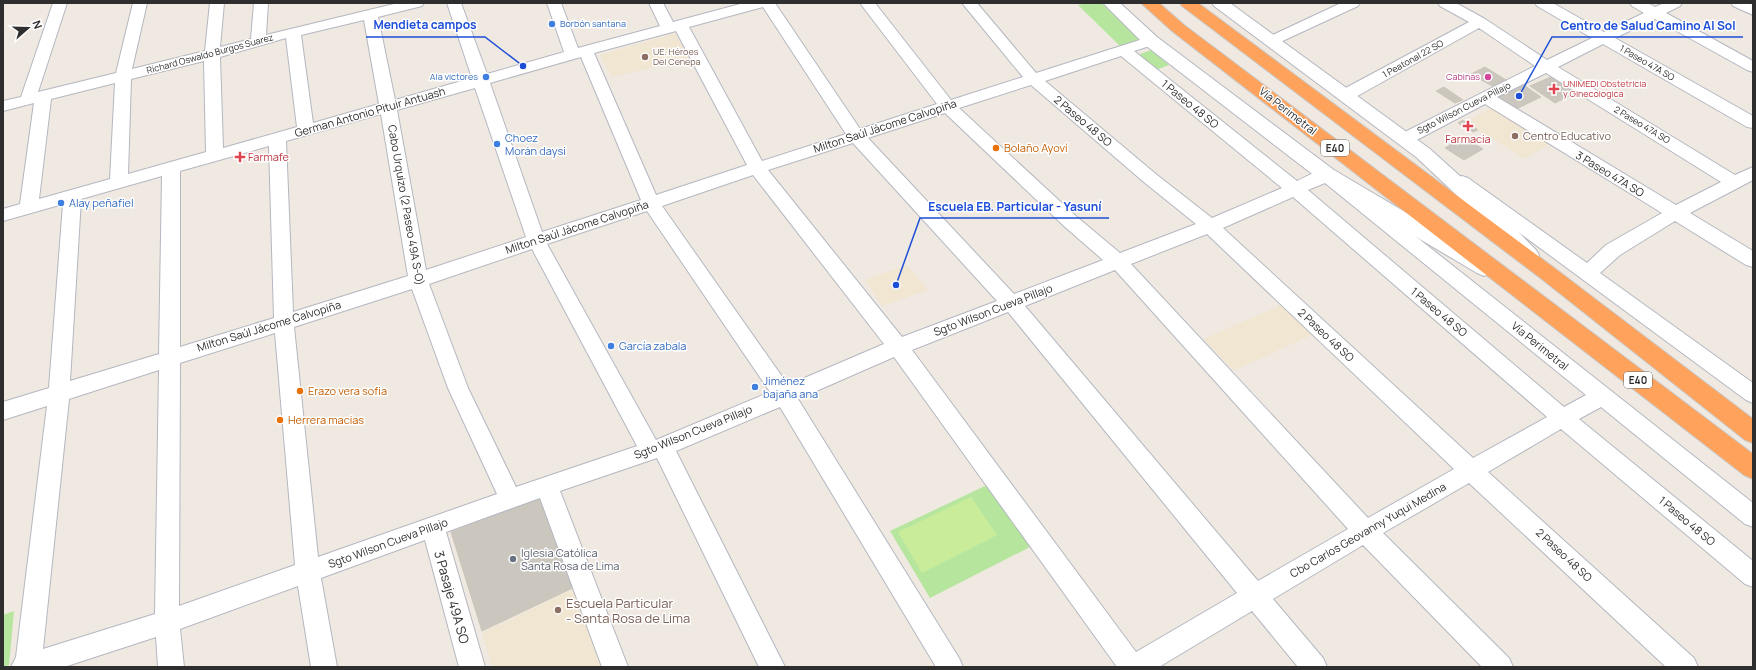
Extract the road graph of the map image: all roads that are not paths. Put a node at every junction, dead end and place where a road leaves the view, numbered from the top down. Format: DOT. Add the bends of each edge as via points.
graph roads {
  1 [pos="60,3"];
  2 [pos="140,3"];
  3 [pos="217,3"];
  4 [pos="261,3"];
  5 [pos="417,3"];
  6 [pos="454,3"];
  7 [pos="554,3"];
  8 [pos="656,3"];
  9 [pos="761,3"];
  10 [pos="867,3"];
  11 [pos="968,3"];
  12 [pos="1111,3"];
  13 [pos="1149,3"];
  14 [pos="1188,3"];
  15 [pos="1220,3"];
  16 [pos="1353,3"];
  17 [pos="1445,3"];
  18 [pos="1542,3"];
  19 [pos="1636,3"];
  20 [pos="1675,3"];
  21 [pos="1738,3"];
  22 [pos="364,11"];
  23 [pos="1753,11"];
  24 [pos="1655,12"];
  25 [pos="1480,22"];
  26 [pos="674,27"];
  27 [pos="293,32"];
  28 [pos="1605,39"];
  29 [pos="1271,40"];
  30 [pos="1151,41"];
  31 [pos="258,42"];
  32 [pos="1123,50"];
  33 [pos="580,52"];
  34 [pos="212,54"];
  35 [pos="1547,67"];
  36 [pos="1753,67"];
  37 [pos="124,76"];
  38 [pos="1033,79"];
  39 [pos="481,81"];
  40 [pos="1346,95"];
  41 [pos="1485,97"];
  42 [pos="35,98"];
  43 [pos="3,106"];
  44 [pos="948,106"];
  45 [pos="388,107"];
  46 [pos="1753,123"];
  47 [pos="306,130"];
  48 [pos="856,136"];
  49 [pos="277,138"];
  50 [pos="1405,139"];
  51 [pos="1423,153"];
  52 [pos="215,154"];
  53 [pos="171,168"];
  54 [pos="757,168"];
  55 [pos="1753,174"];
  56 [pos="1327,175"];
  57 [pos="119,182"];
  58 [pos="1736,183"];
  59 [pos="1295,189"];
  60 [pos="72,196"];
  61 [pos="651,202"];
  62 [pos="30,207"];
  63 [pos="1675,213"];
  64 [pos="3,215"];
  65 [pos="1210,226"];
  66 [pos="536,240"];
  67 [pos="1753,260"];
  68 [pos="1118,262"];
  69 [pos="1588,273"];
  70 [pos="1550,275"];
  71 [pos="418,280"];
  72 [pos="1522,292"];
  73 [pos="1011,302"];
  74 [pos="284,322"];
  75 [pos="898,347"];
  76 [pos="170,358"];
  77 [pos="59,392"];
  78 [pos="1753,394"];
  79 [pos="784,395"];
  80 [pos="1603,395"];
  81 [pos="3,411"];
  82 [pos="1563,418"];
  83 [pos="1753,433"];
  84 [pos="657,449"];
  85 [pos="1753,468"];
  86 [pos="1471,470"];
  87 [pos="547,486"];
  88 [pos="511,500"];
  89 [pos="1753,517"];
  90 [pos="433,527"];
  91 [pos="1365,531"];
  92 [pos="308,572"];
  93 [pos="1753,576"];
  94 [pos="1255,595"];
  95 [pos="167,622"];
  96 [pos="27,667"];
  97 [pos="171,667"];
  98 [pos="324,667"];
  99 [pos="472,667"];
  100 [pos="615,667"];
  101 [pos="772,667"];
  102 [pos="950,667"];
  103 [pos="1133,667"];
  104 [pos="1314,667"];
  105 [pos="1500,667"];
  106 [pos="1685,667"];
  1 -- 42 [label="street"];
  2 -- 37 [label="street"];
  3 -- 34 [label="street"];
  4 -- 31 [label="street"];
  5 -- 22 [label="street, Richard Oswaldo Burgos Suarez"];
  6 -- 39 [label="street"];
  7 -- 33 [label="street"];
  8 -- 26 [label="street"];
  9 -- 26 [label="street, German Antonio Pituir Antuash"];
  9 -- 48 [label="street"];
  10 -- 44 [label="street"];
  11 -- 38 [label="street, 2 Paseo 48 SO"];
  12 -- 30 [label="street, Vía Perimetral / E40"];
  13 -- 72 [label="highway, Vía Perimetral / E40"];
  14 -- 70 [label="highway, E40"];
  15 -- 29 [label="street, E40"];
  16 -- 29 [label="street"];
  17 -- 25 [label="street, 2 Paseo 47A SO"];
  18 -- 28 [label="street, 1 Paseo 47A SO"];
  19 -- 24 [label="street"];
  20 -- 24 [label="street, Sgto Wilson Cueva Pillajo"];
  21 -- 23 [label="street"];
  22 -- 27 [label="street, Richard Oswaldo Burgos Suarez"];
  22 -- 45 [label="street, Cabo Urquizo (2 Paseo 49A S-O)"];
  24 -- 28 [label="street, Sgto Wilson Cueva Pillajo"];
  24 -- 36 [label="street"];
  25 -- 35 [label="street, 2 Paseo 47A SO"];
  25 -- 40 [label="street, 1 Peatonal 22 SO"];
  26 -- 33 [label="street, German Antonio Pituir Antuash"];
  26 -- 54 [label="street"];
  27 -- 31 [label="street, Richard Oswaldo Burgos Suarez"];
  27 -- 47 [label="street"];
  28 -- 35 [label="street, Sgto Wilson Cueva Pillajo"];
  28 -- 46 [label="street, 1 Paseo 47A SO"];
  29 -- 40 [label="street, E40"];
  30 -- 32 [label="street, Milton Saúl Jácome Calvopiña"];
  30 -- 56 [label="street, Vía Perimetral / E40"];
  31 -- 34 [label="street, Richard Oswaldo Burgos Suarez"];
  32 -- 38 [label="street, Milton Saúl Jácome Calvopiña"];
  32 -- 59 [label="street, 1 Paseo 48 SO"];
  33 -- 39 [label="street, German Antonio Pituir Antuash"];
  33 -- 61 [label="street"];
  34 -- 37 [label="street, Richard Oswaldo Burgos Suarez"];
  34 -- 52 [label="street"];
  35 -- 41 [label="street, Sgto Wilson Cueva Pillajo"];
  35 -- 58 [label="street, 2 Paseo 47A SO"];
  37 -- 42 [label="street, Richard Oswaldo Burgos Suarez"];
  37 -- 57 [label="street"];
  38 -- 44 [label="street, Milton Saúl Jácome Calvopiña"];
  38 -- 65 [label="street, 2 Paseo 48 SO"];
  39 -- 45 [label="street, German Antonio Pituir Antuash"];
  39 -- 66 [label="street"];
  40 -- 50 [label="street, E40"];
  41 -- 50 [label="street, Sgto Wilson Cueva Pillajo"];
  41 -- 63 [label="street, 3 Paseo 47A SO"];
  42 -- 43 [label="street, Richard Oswaldo Burgos Suarez"];
  42 -- 62 [label="street"];
  44 -- 48 [label="street, Milton Saúl Jácome Calvopiña"];
  44 -- 68 [label="street" via="1071,222"];
  45 -- 47 [label="street, German Antonio Pituir Antuash"];
  45 -- 71 [label="street, Cabo Urquizo (2 Paseo 49A S-O)"];
  47 -- 49 [label="street, German Antonio Pituir Antuash"];
  48 -- 54 [label="street, Milton Saúl Jácome Calvopiña"];
  48 -- 73 [label="street"];
  49 -- 52 [label="street, German Antonio Pituir Antuash"];
  49 -- 74 [label="street"];
  50 -- 51 [label="street, E40"];
  51 -- 69 [label="street"];
  51 -- 70 [label="street, E40"];
  52 -- 53 [label="street, German Antonio Pituir Antuash"];
  53 -- 57 [label="street, German Antonio Pituir Antuash"];
  53 -- 76 [label="street"];
  54 -- 61 [label="street, Milton Saúl Jácome Calvopiña"];
  54 -- 75 [label="street"];
  55 -- 58 [label="street"];
  56 -- 59 [label="street, Sgto Wilson Cueva Pillajo"];
  56 -- 72 [label="street, Vía Perimetral / E40"];
  56 -- 80 [label="street, Vía Perimetral"];
  57 -- 60 [label="street, German Antonio Pituir Antuash"];
  58 -- 63 [label="street"];
  59 -- 65 [label="street, Sgto Wilson Cueva Pillajo"];
  59 -- 82 [label="street, 1 Paseo 48 SO"];
  60 -- 62 [label="street, German Antonio Pituir Antuash"];
  60 -- 77 [label="street"];
  61 -- 66 [label="street, Milton Saúl Jácome Calvopiña"];
  61 -- 79 [label="street"];
  62 -- 64 [label="street, German Antonio Pituir Antuash"];
  63 -- 67 [label="street, 3 Paseo 47A SO"];
  63 -- 69 [label="street" via="1613,250"];
  65 -- 68 [label="street, Sgto Wilson Cueva Pillajo"];
  65 -- 86 [label="street, 2 Paseo 48 SO"];
  66 -- 71 [label="street, Milton Saúl Jácome Calvopiña"];
  66 -- 84 [label="street"];
  68 -- 73 [label="street, Sgto Wilson Cueva Pillajo"];
  68 -- 91 [label="street"];
  69 -- 78 [label="street"];
  70 -- 83 [label="highway, E40"];
  71 -- 74 [label="street, Milton Saúl Jácome Calvopiña"];
  71 -- 88 [label="street, Cabo Urquizo (2 Paseo 49A S-O)" via="458,388"];
  72 -- 85 [label="highway, Vía Perimetral / E40"];
  73 -- 75 [label="street, Sgto Wilson Cueva Pillajo"];
  73 -- 94 [label="street"];
  74 -- 76 [label="street, Milton Saúl Jácome Calvopiña"];
  74 -- 92 [label="street"];
  75 -- 79 [label="street, Sgto Wilson Cueva Pillajo"];
  75 -- 103 [label="street"];
  76 -- 77 [label="street, Milton Saúl Jácome Calvopiña"];
  76 -- 95 [label="street"];
  77 -- 81 [label="street, Milton Saúl Jácome Calvopiña"];
  77 -- 96 [label="street"];
  79 -- 84 [label="street, Sgto Wilson Cueva Pillajo"];
  79 -- 102 [label="street"];
  80 -- 82 [label="street, Cbo Carlos Geovanny Yuqui Medina"];
  80 -- 89 [label="street, Vía Perimetral"];
  82 -- 86 [label="street, Cbo Carlos Geovanny Yuqui Medina"];
  82 -- 93 [label="street, 1 Paseo 48 SO"];
  84 -- 87 [label="street, Sgto Wilson Cueva Pillajo"];
  84 -- 101 [label="street"];
  86 -- 91 [label="street, Cbo Carlos Geovanny Yuqui Medina"];
  86 -- 106 [label="street, 2 Paseo 48 SO"];
  87 -- 88 [label="street, Sgto Wilson Cueva Pillajo"];
  87 -- 100 [label="street"];
  88 -- 90 [label="street, Sgto Wilson Cueva Pillajo"];
  90 -- 92 [label="street, Sgto Wilson Cueva Pillajo"];
  90 -- 99 [label="street, 3 Pasaje 49A SO"];
  91 -- 94 [label="street, Cbo Carlos Geovanny Yuqui Medina"];
  91 -- 105 [label="street"];
  92 -- 95 [label="street, Sgto Wilson Cueva Pillajo"];
  92 -- 98 [label="street"];
  94 -- 103 [label="street, Cbo Carlos Geovanny Yuqui Medina"];
  94 -- 104 [label="street"];
  95 -- 96 [label="street, Sgto Wilson Cueva Pillajo"];
  95 -- 97 [label="street"];
}
